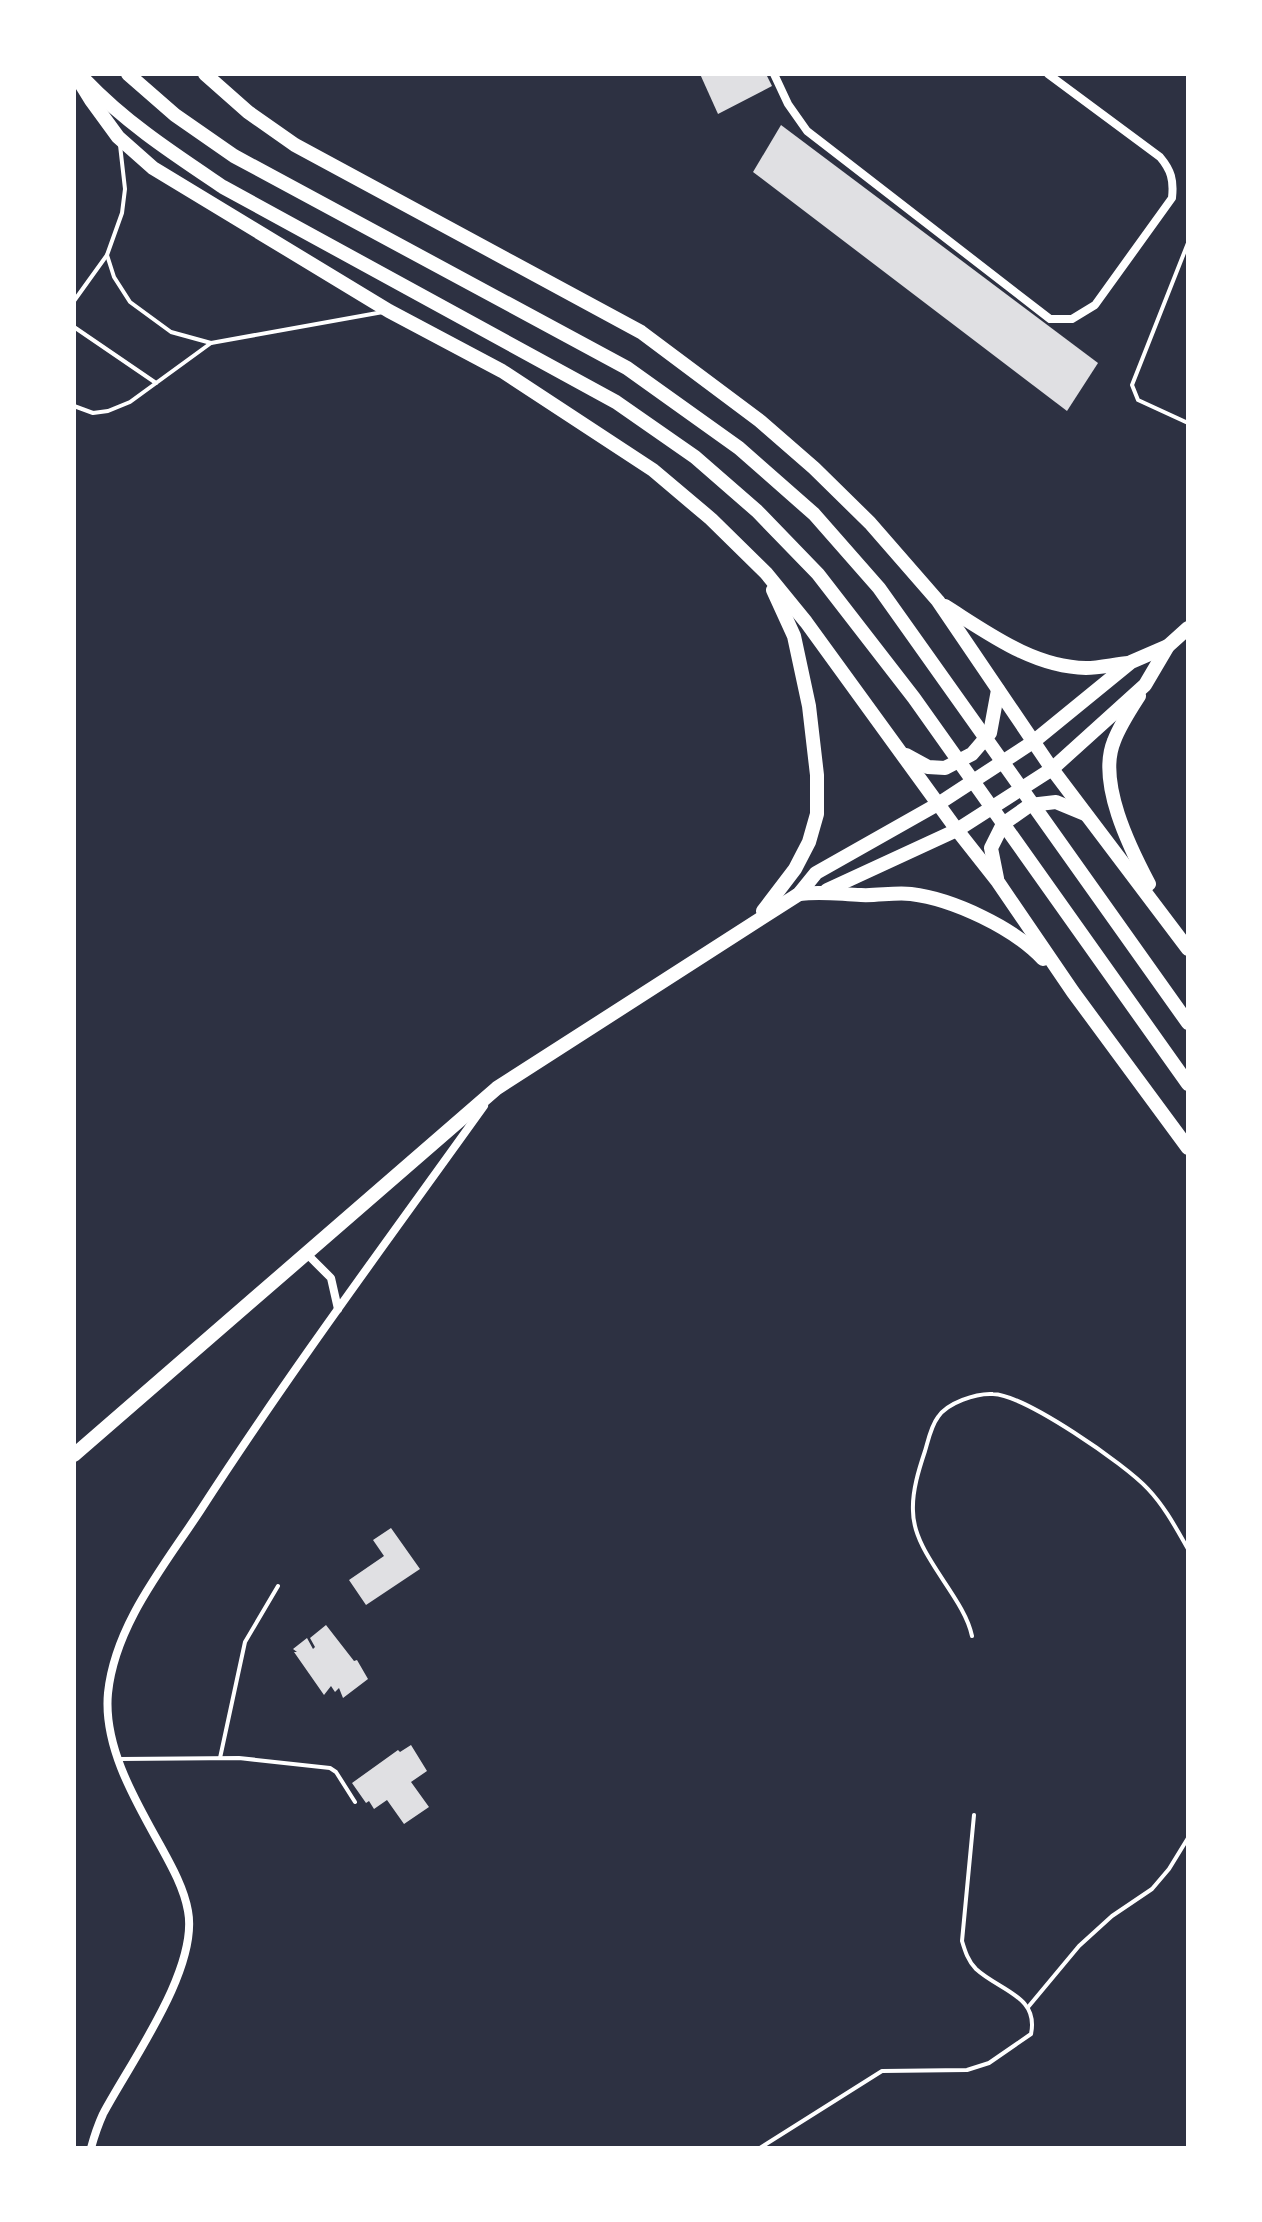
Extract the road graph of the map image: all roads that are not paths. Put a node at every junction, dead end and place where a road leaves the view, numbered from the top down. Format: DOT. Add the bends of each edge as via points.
graph roads {
  1 [pos="78,74"];
  2 [pos="128,74"];
  3 [pos="205,74"];
  4 [pos="774,74"];
  5 [pos="1048,74"];
  6 [pos="118,137"];
  7 [pos="1188,243"];
  8 [pos="107,255"];
  9 [pos="74,301"];
  10 [pos="389,311"];
  11 [pos="74,327"];
  12 [pos="211,343"];
  13 [pos="156,383"];
  14 [pos="74,406"];
  15 [pos="1188,423"];
  16 [pos="766,573"];
  17 [pos="938,601"];
  18 [pos="1188,628"];
  19 [pos="1168,646"];
  20 [pos="1131,662"];
  21 [pos="1145,685"];
  22 [pos="998,690"];
  23 [pos="1033,742"];
  24 [pos="901,753"];
  25 [pos="1052,769"];
  26 [pos="938,804"];
  27 [pos="1087,815"];
  28 [pos="957,830"];
  29 [pos="998,882"];
  30 [pos="827,890"];
  31 [pos="799,894"];
  32 [pos="758,918"];
  33 [pos="1168,920"];
  34 [pos="1188,949"];
  35 [pos="1073,992"];
  36 [pos="1188,1023"];
  37 [pos="1188,1084"];
  38 [pos="497,1088"];
  39 [pos="1188,1148"];
  40 [pos="306,1253"];
  41 [pos="338,1309"];
  42 [pos="74,1455"];
  43 [pos="1188,1549"];
  44 [pos="278,1586"];
  45 [pos="972,1636"];
  46 [pos="220,1758"];
  47 [pos="119,1759"];
  48 [pos="355,1802"];
  49 [pos="974,1815"];
  50 [pos="1188,1838"];
  51 [pos="1029,2006"];
  52 [pos="91,2148"];
  53 [pos="760,2148"];
  1 -- 6 [label="main road"];
  1 -- 37 [label="main road" via="112,108 223,187 616,402 695,457 757,511 818,574 914,698"];
  2 -- 36 [label="main road" via="234,156 627,368 739,448 814,514 879,588"];
  3 -- 17 [label="main road" via="295,145 641,332 814,468"];
  4 -- 5 [label="street" via="807,131 1050,319 1072,319 1095,305 1172,198 1174,182 1160,157"];
  6 -- 8 [label="lane" via="125,189"];
  6 -- 10 [label="main road" via="153,168"];
  7 -- 15 [label="lane" via="1132,385 1138,400"];
  8 -- 9 [label="lane"];
  8 -- 12 [label="lane" via="130,302 171,332"];
  10 -- 12 [label="lane"];
  10 -- 16 [label="main road" via="502,371 653,470"];
  11 -- 13 [label="lane"];
  12 -- 13 [label="lane"];
  13 -- 14 [label="lane" via="108,411 93,413"];
  16 -- 24 [label="main road"];
  16 -- 32 [label="main road" via="794,636 803,678 817,814 795,869"];
  17 -- 20 [label="main road" via="1043,661 1085,668"];
  17 -- 22 [label="main road"];
  18 -- 19 [label="main road"];
  19 -- 20 [label="main road"];
  19 -- 21 [label="main road"];
  20 -- 23 [label="main road"];
  21 -- 25 [label="main road"];
  21 -- 33 [label="main road" via="1113,743 1109,776 1127,842"];
  22 -- 23 [label="main road"];
  22 -- 24 [label="main road" via="990,733 972,754 945,768 928,767"];
  23 -- 25 [label="main road"];
  23 -- 26 [label="main road"];
  24 -- 26 [label="main road"];
  25 -- 27 [label="main road"];
  25 -- 28 [label="main road"];
  26 -- 28 [label="main road"];
  26 -- 31 [label="main road" via="816,873"];
  27 -- 29 [label="main road" via="1056,802 1030,805 1003,824 991,848"];
  27 -- 33 [label="main road"];
  28 -- 29 [label="main road"];
  28 -- 30 [label="main road"];
  29 -- 35 [label="main road"];
  30 -- 31 [label="main road"];
  30 -- 35 [label="main road" via="911,894 946,903 991,922 1034,950"];
  31 -- 32 [label="main road"];
  32 -- 38 [label="main road"];
  33 -- 34 [label="main road"];
  35 -- 39 [label="main road"];
  38 -- 40 [label="main road"];
  38 -- 41 [label="street"];
  40 -- 41 [label="street" via="331,1278"];
  40 -- 42 [label="main road"];
  41 -- 47 [label="street" via="226,1471 123,1636 108,1691 108,1723"];
  43 -- 45 [label="lane" via="1146,1487 1081,1437 1026,1404 993,1394 960,1401 938,1415 919,1470 912,1512 930,1561 969,1621"];
  44 -- 46 [label="lane" via="245,1642"];
  46 -- 47 [label="lane"];
  46 -- 48 [label="lane" via="330,1768"];
  47 -- 52 [label="street" via="189,1912 186,1951 171,1993 101,2117"];
  49 -- 51 [label="lane" via="962,1941 976,1969"];
  50 -- 51 [label="lane" via="1152,1889 1079,1946"];
  51 -- 53 [label="lane" via="1034,2019 1031,2034 989,2063 967,2070 882,2071"];
}
